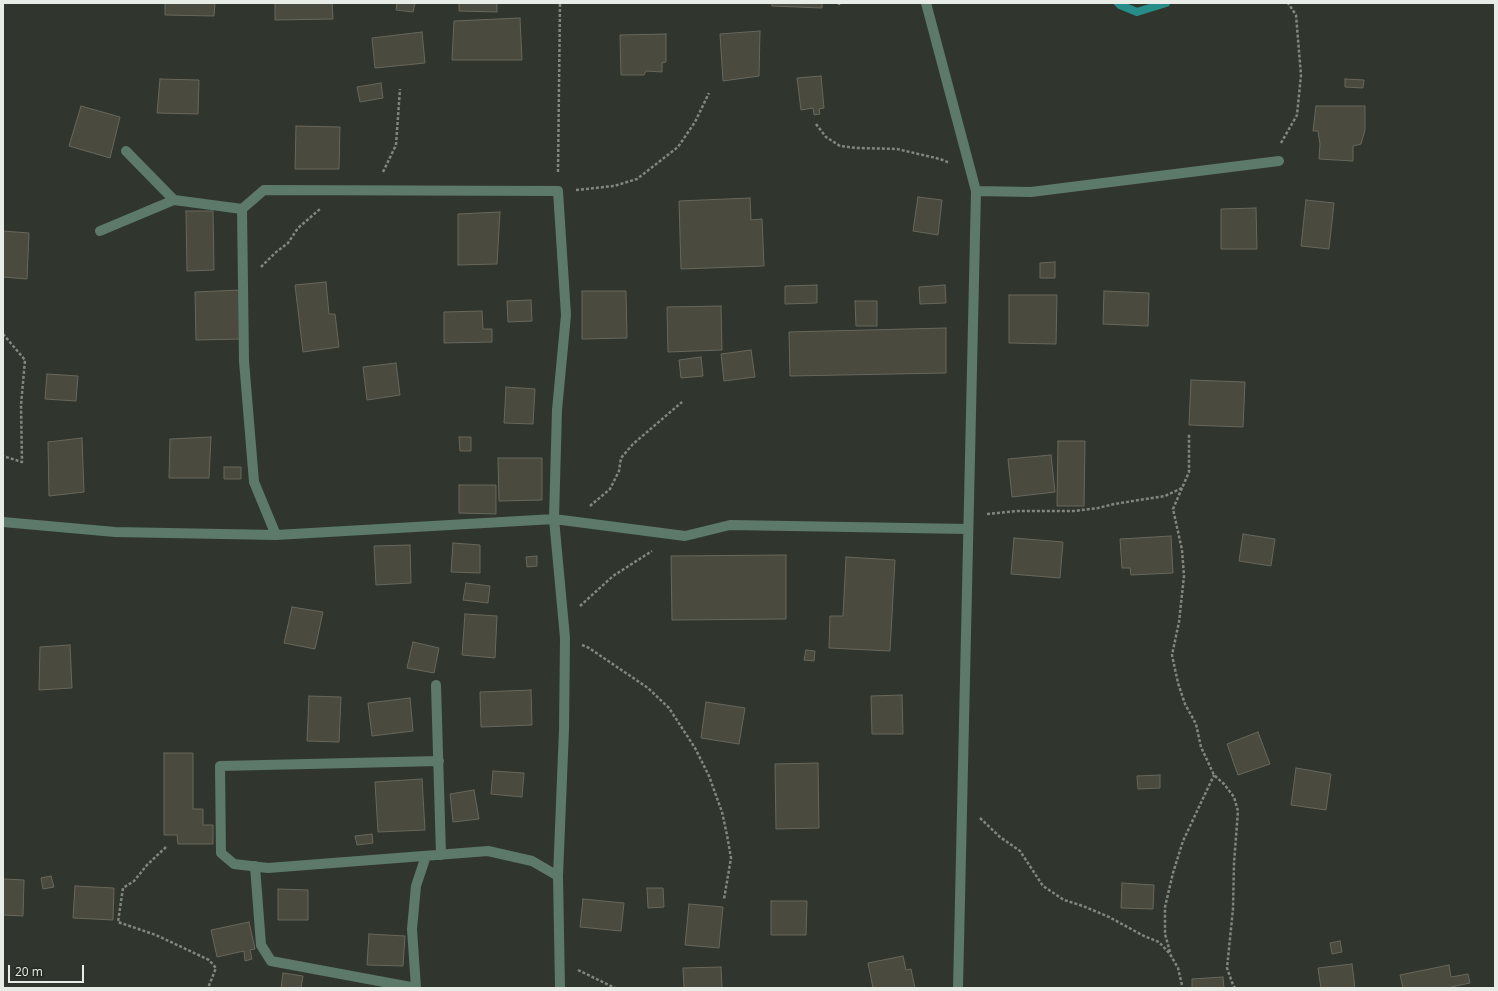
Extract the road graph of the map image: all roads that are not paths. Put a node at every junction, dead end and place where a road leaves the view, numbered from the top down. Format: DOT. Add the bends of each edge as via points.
graph roads {
  1 [pos="926,3"];
  2 [pos="126,151"];
  3 [pos="1275,162"];
  4 [pos="976,191"];
  5 [pos="174,200"];
  6 [pos="242,209"];
  7 [pos="100,231"];
  8 [pos="554,519"];
  9 [pos="3,522"];
  10 [pos="968,529"];
  11 [pos="276,535"];
  12 [pos="436,685"];
  13 [pos="439,761"];
  14 [pos="441,855"];
  15 [pos="426,856"];
  16 [pos="254,866"];
  17 [pos="558,876"];
  18 [pos="416,988"];
  19 [pos="560,988"];
  20 [pos="958,988"];
  1 -- 4 [label="street"];
  2 -- 5 [label="street"];
  3 -- 4 [label="street" via="1031,192"];
  4 -- 10 [label="street"];
  5 -- 6 [label="street"];
  5 -- 7 [label="street"];
  6 -- 8 [label="street" via="264,190 558,191 566,315 557,410"];
  6 -- 11 [label="street" via="244,361 254,482"];
  8 -- 10 [label="street" via="685,536 730,525"];
  8 -- 11 [label="street"];
  8 -- 17 [label="street" via="565,633"];
  9 -- 11 [label="street" via="115,532"];
  10 -- 20 [label="street"];
  12 -- 13 [label="street"];
  13 -- 14 [label="street"];
  13 -- 16 [label="street" via="220,766 221,853 234,864"];
  14 -- 15 [label="street"];
  14 -- 17 [label="street" via="488,851 532,861"];
  15 -- 16 [label="street" via="268,868"];
  15 -- 18 [label="street" via="416,886 412,929"];
  16 -- 18 [label="street" via="261,945 271,961"];
  17 -- 19 [label="street"];
}
